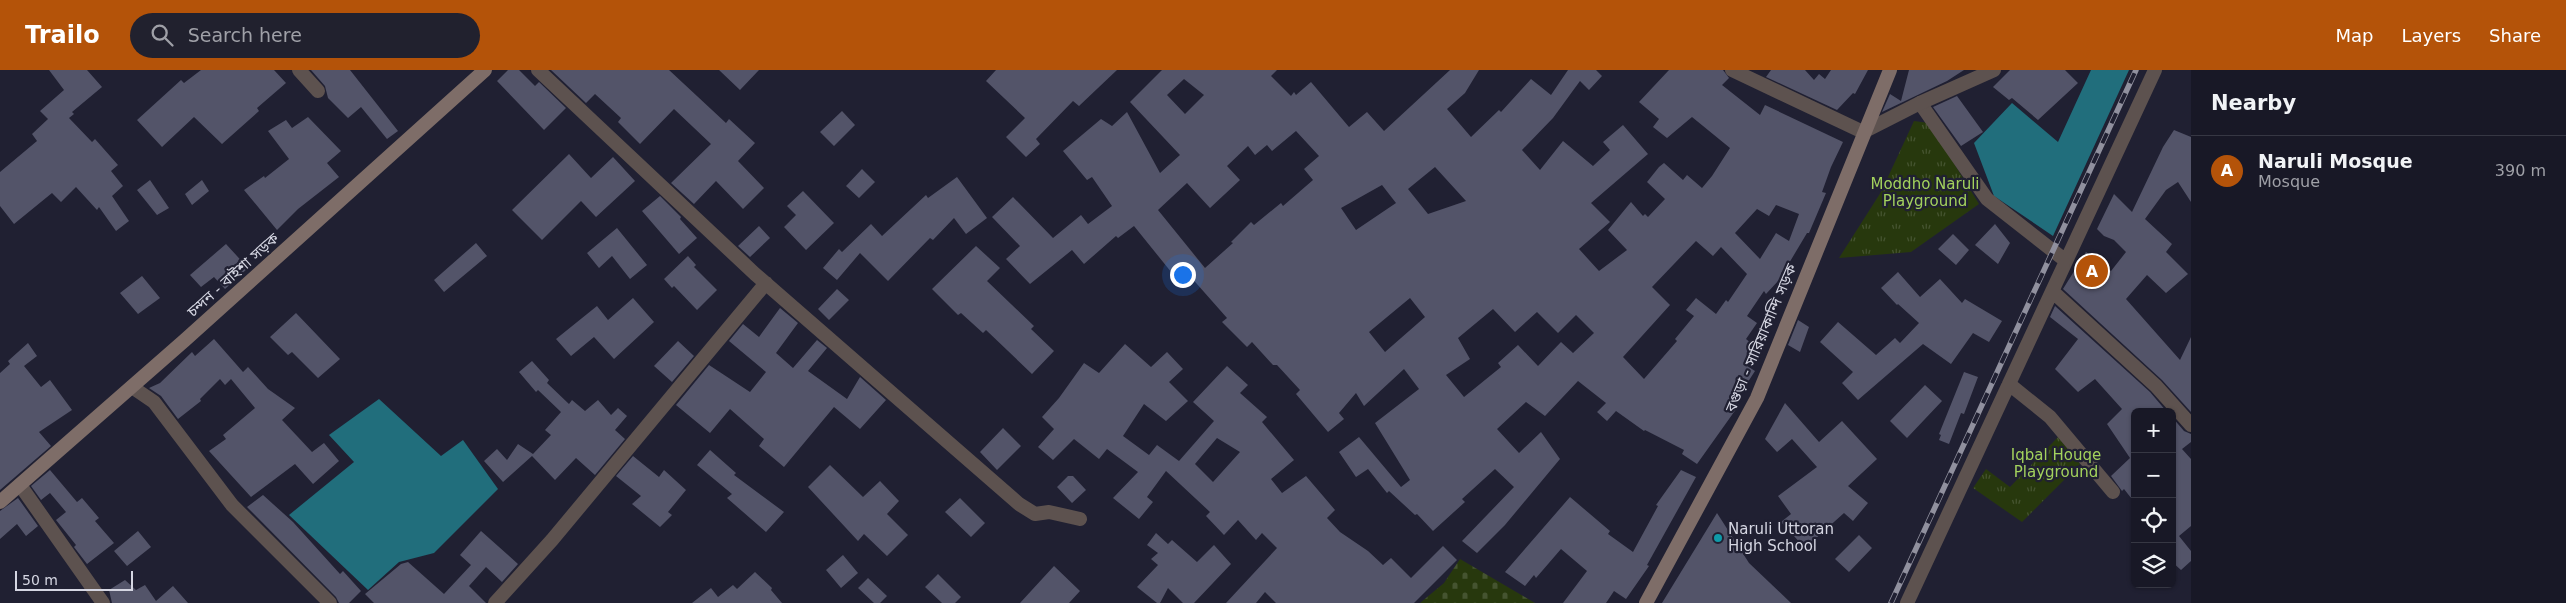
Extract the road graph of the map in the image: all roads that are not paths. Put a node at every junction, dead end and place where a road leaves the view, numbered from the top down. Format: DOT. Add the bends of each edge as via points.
graph roads {
  1 [pos="299,70"];
  2 [pos="485,70"];
  3 [pos="538,70"];
  4 [pos="1732,70"];
  5 [pos="1890,70"];
  6 [pos="1994,70"];
  7 [pos="2156,70"];
  8 [pos="318,91"];
  9 [pos="1920,103"];
  10 [pos="1863,132"];
  11 [pos="2066,261"];
  12 [pos="766,283"];
  13 [pos="2052,291"];
  14 [pos="2009,384"];
  15 [pos="132,387"];
  16 [pos="2191,425"];
  17 [pos="20,484"];
  18 [pos="2113,492"];
  19 [pos="0,502"];
  20 [pos="1080,519"];
  21 [pos="103,603"];
  22 [pos="330,603"];
  23 [pos="495,603"];
  24 [pos="1646,603"];
  25 [pos="1908,603"];
  1 -- 8 [label="street"];
  2 -- 15 [label="main road, চন্দন - বাইশা সড়ক"];
  3 -- 12 [label="street"];
  4 -- 10 [label="street"];
  5 -- 10 [label="main road, বগুড়া - সারিয়াকান্দি সড়ক"];
  6 -- 9 [label="street"];
  7 -- 11 [label="street"];
  9 -- 10 [label="street"];
  9 -- 11 [label="street" via="1987,199"];
  10 -- 24 [label="main road, বগুড়া - সারিয়াকান্দি সড়ক" via="1757,398"];
  11 -- 13 [label="street"];
  12 -- 20 [label="street" via="1019,504 1036,514 1049,512"];
  12 -- 23 [label="street" via="552,540"];
  13 -- 14 [label="street"];
  13 -- 16 [label="street" via="2080,313 2156,386"];
  14 -- 18 [label="street" via="2050,417"];
  14 -- 25 [label="street"];
  15 -- 17 [label="main road, চন্দন - বাইশা সড়ক"];
  15 -- 22 [label="street" via="154,402 232,505"];
  17 -- 19 [label="main road, চন্দন - বাইশা সড়ক"];
  17 -- 21 [label="street"];
}
